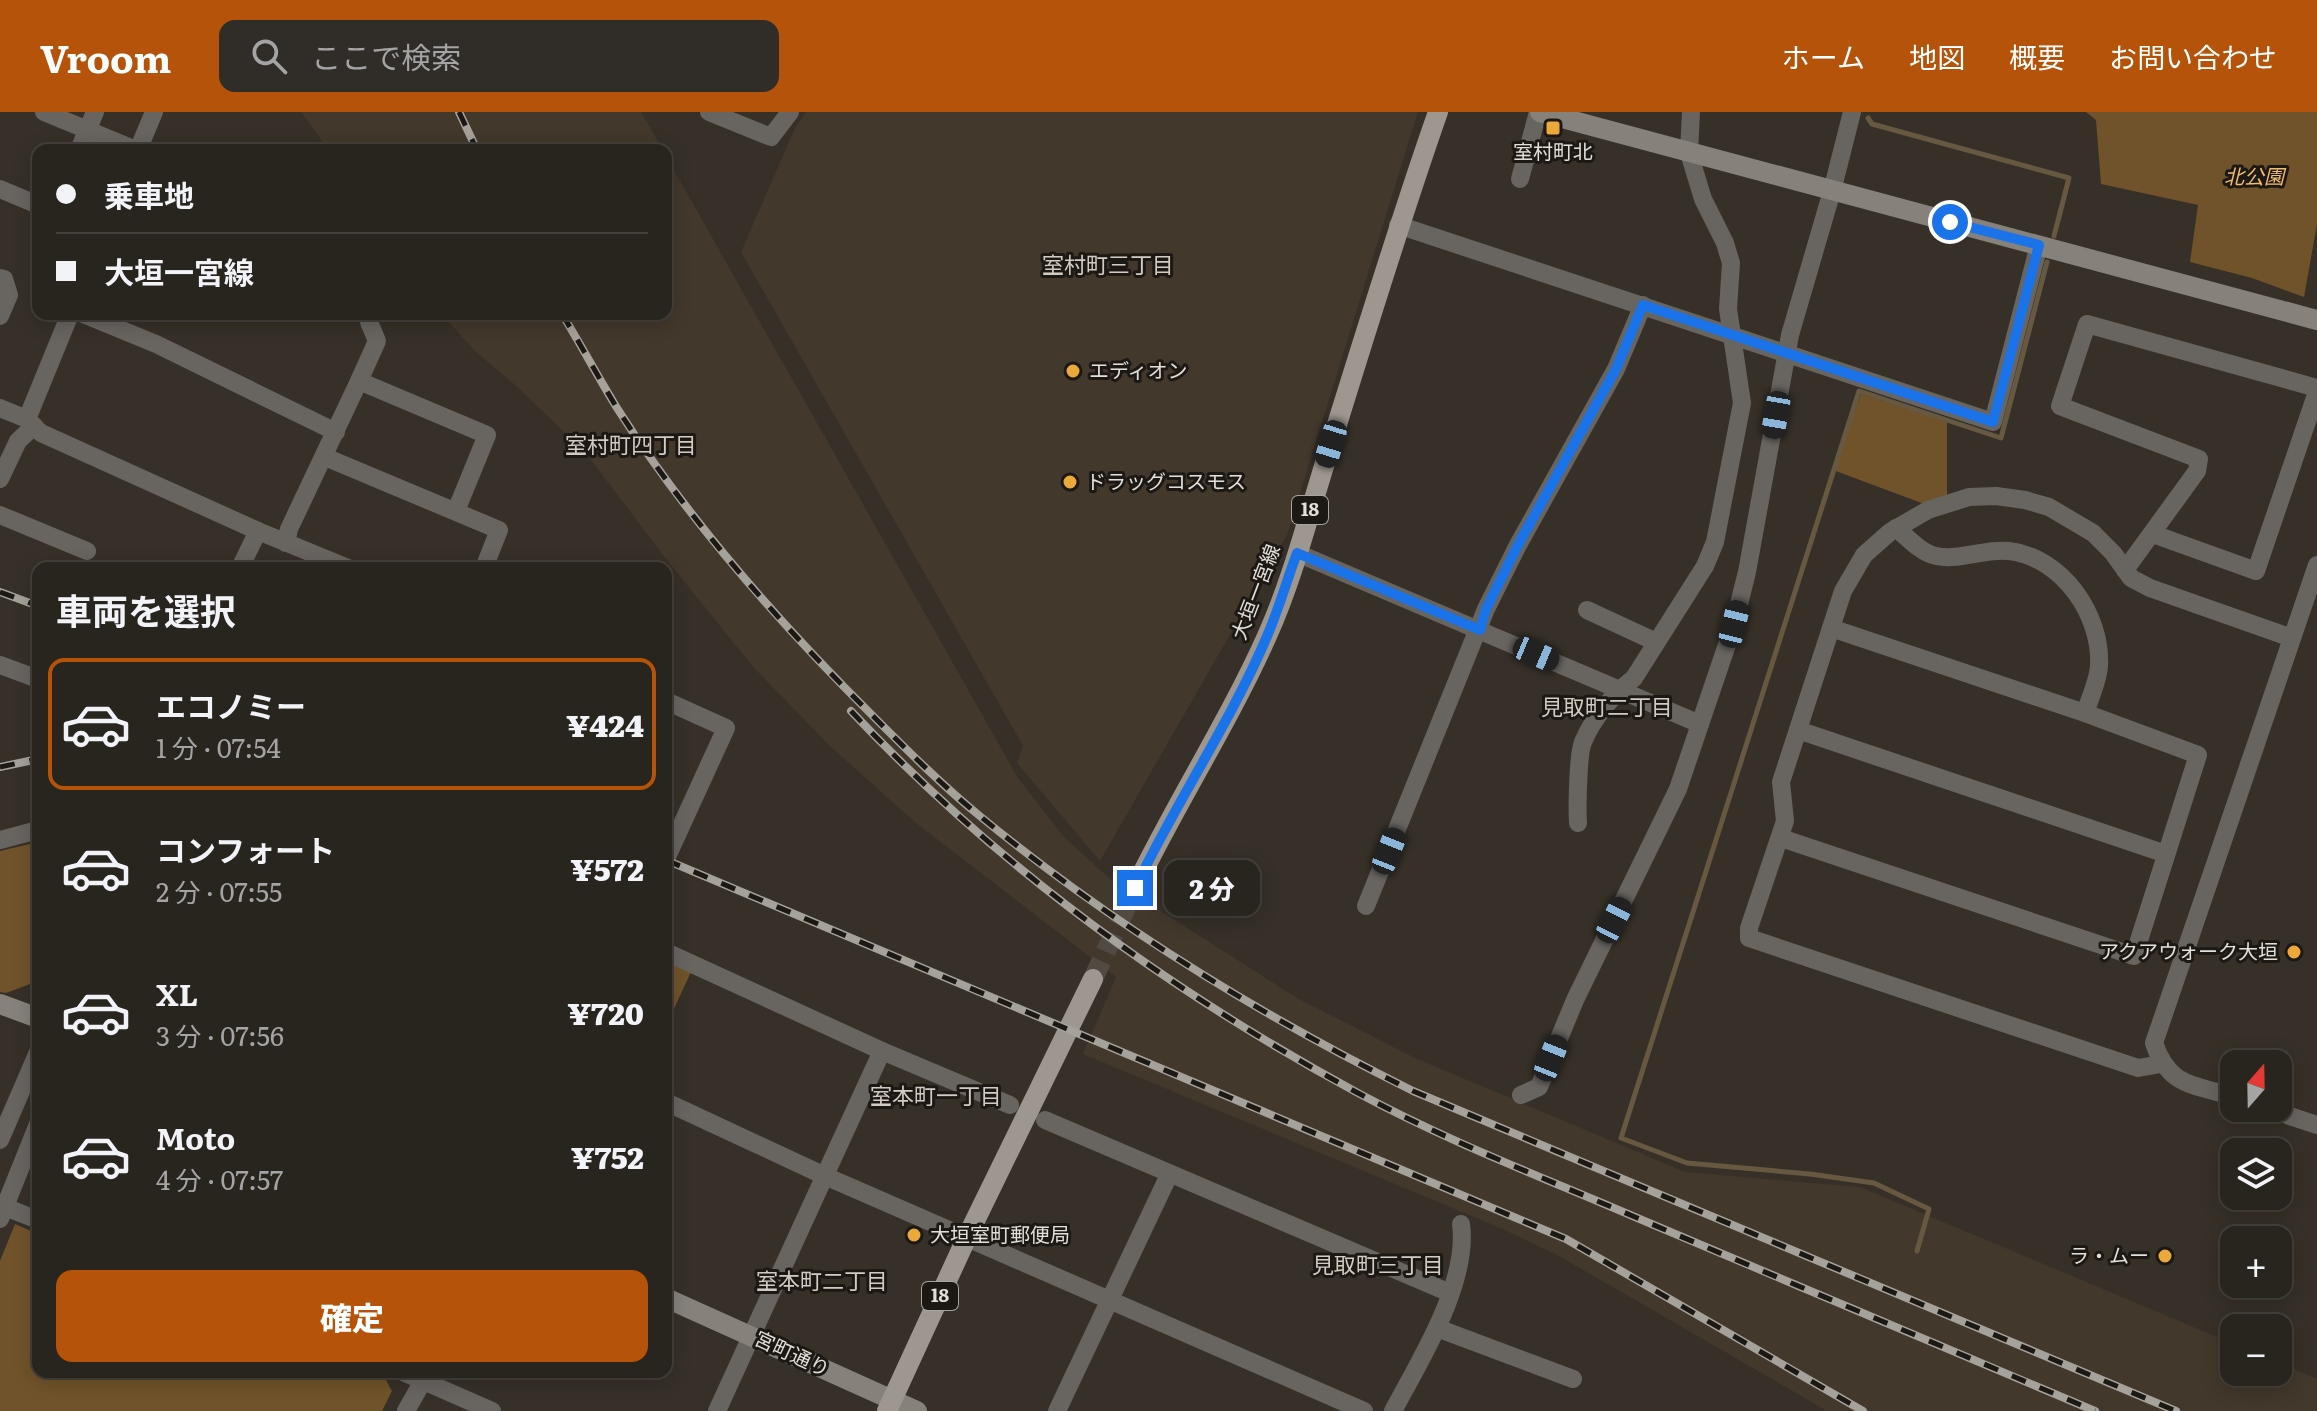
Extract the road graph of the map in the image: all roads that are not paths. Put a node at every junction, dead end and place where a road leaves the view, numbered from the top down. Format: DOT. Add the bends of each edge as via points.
graph roads {
  1 [pos="44,112"];
  2 [pos="95,112"];
  3 [pos="154,112"];
  4 [pos="709,112"];
  5 [pos="790,112"];
  6 [pos="1438,112"];
  7 [pos="1543,112"];
  8 [pos="1691,112"];
  9 [pos="1852,112"];
  10 [pos="87,130"];
  11 [pos="81,144"];
  12 [pos="122,144"];
  13 [pos="140,144"];
  14 [pos="1689,153"];
  15 [pos="1520,179"];
  16 [pos="0,189"];
  17 [pos="1832,191"];
  18 [pos="32,202"];
  19 [pos="1398,225"];
  20 [pos="2039,245"];
  21 [pos="0,278"];
  22 [pos="1643,305"];
  23 [pos="0,316"];
  24 [pos="68,320"];
  25 [pos="98,320"];
  26 [pos="370,320"];
  27 [pos="2317,320"];
  28 [pos="1732,335"];
  29 [pos="1788,352"];
  30 [pos="359,381"];
  31 [pos="2317,390"];
  32 [pos="0,408"];
  33 [pos="31,422"];
  34 [pos="336,432"];
  35 [pos="325,457"];
  36 [pos="0,479"];
  37 [pos="456,511"];
  38 [pos="0,515"];
  39 [pos="1896,528"];
  40 [pos="258,531"];
  41 [pos="2153,534"];
  42 [pos="286,543"];
  43 [pos="87,551"];
  44 [pos="1297,553"];
  45 [pos="243,562"];
  46 [pos="333,562"];
  47 [pos="486,562"];
  48 [pos="2317,565"];
  49 [pos="2125,570"];
  50 [pos="1587,610"];
  51 [pos="1831,628"];
  52 [pos="1480,630"];
  53 [pos="2292,638"];
  54 [pos="1656,642"];
  55 [pos="0,665"];
  56 [pos="32,677"];
  57 [pos="1620,690"];
  58 [pos="672,704"];
  59 [pos="2085,713"];
  60 [pos="1700,724"];
  61 [pos="1798,730"];
  62 [pos="1578,823"];
  63 [pos="32,832"];
  64 [pos="1781,838"];
  65 [pos="0,840"];
  66 [pos="672,846"];
  67 [pos="2166,854"];
  68 [pos="1135,888"];
  69 [pos="1366,906"];
  70 [pos="672,955"];
  71 [pos="1093,979"];
  72 [pos="0,1004"];
  73 [pos="32,1016"];
  74 [pos="882,1051"];
  75 [pos="2161,1064"];
  76 [pos="32,1066"];
  77 [pos="2220,1093"];
  78 [pos="1521,1095"];
  79 [pos="672,1105"];
  80 [pos="1010,1105"];
  81 [pos="2292,1117"];
  82 [pos="1045,1120"];
  83 [pos="2317,1125"];
  84 [pos="32,1138"];
  85 [pos="0,1140"];
  86 [pos="1169,1175"];
  87 [pos="825,1176"];
  88 [pos="2,1210"];
  89 [pos="32,1218"];
  90 [pos="1461,1224"];
  91 [pos="967,1237"];
  92 [pos="1450,1293"];
  93 [pos="1109,1299"];
  94 [pos="672,1301"];
  95 [pos="1437,1328"];
  96 [pos="750,1335"];
  97 [pos="425,1378"];
  98 [pos="430,1378"];
  99 [pos="1573,1379"];
  100 [pos="889,1406"];
  101 [pos="406,1411"];
  102 [pos="492,1411"];
  103 [pos="717,1411"];
  104 [pos="917,1411"];
  105 [pos="1057,1411"];
  106 [pos="1364,1411"];
  107 [pos="1393,1411"];
  1 -- 10 [label="street"];
  2 -- 10 [label="street"];
  3 -- 13 [label="street"];
  4 -- 5 [label="street" via="771,137"];
  6 -- 19 [label="main road, 大垣一宮線 / 18"];
  7 -- 14 [label="street"];
  7 -- 15 [label="street"];
  8 -- 14 [label="street"];
  9 -- 17 [label="street"];
  10 -- 11 [label="street"];
  10 -- 12 [label="street"];
  14 -- 17 [label="street"];
  14 -- 28 [label="street" via="1731,263"];
  16 -- 18 [label="street"];
  17 -- 20 [label="street"];
  17 -- 29 [label="street"];
  19 -- 22 [label="street"];
  19 -- 44 [label="main road, 大垣一宮線 / 18"];
  20 -- 27 [label="street"];
  20 -- 29 [label="street" via="1993,422"];
  21 -- 23 [label="street" via="9,295"];
  22 -- 28 [label="street"];
  22 -- 52 [label="street" via="1616,369 1518,545"];
  24 -- 33 [label="street"];
  25 -- 34 [label="street"];
  26 -- 30 [label="street" via="377,341"];
  28 -- 29 [label="street"];
  28 -- 54 [label="street" via="1742,403 1715,542"];
  29 -- 60 [label="street" via="1747,572"];
  30 -- 34 [label="street"];
  30 -- 37 [label="street" via="487,435"];
  31 -- 41 [label="street" via="2256,571"];
  31 -- 41 [label="street" via="2087,324 2060,406 2199,459 2197,471"];
  32 -- 33 [label="street"];
  33 -- 36 [label="street"];
  33 -- 40 [label="street" via="41,433"];
  34 -- 35 [label="street"];
  35 -- 37 [label="street"];
  35 -- 42 [label="street"];
  37 -- 47 [label="street" via="499,530"];
  38 -- 43 [label="street"];
  39 -- 49 [label="street" via="1928,510 1969,497 2025,500 2049,507 2093,533"];
  39 -- 51 [label="street" via="1864,555 1843,591"];
  39 -- 59 [label="street" via="1934,556 2010,551 2063,577 2080,600 2098,642 2099,669"];
  40 -- 42 [label="street"];
  40 -- 45 [label="street"];
  41 -- 49 [label="street"];
  42 -- 46 [label="street"];
  44 -- 52 [label="street"];
  44 -- 68 [label="main road, 大垣一宮線 / 18" via="1264,644"];
  48 -- 53 [label="street"];
  49 -- 53 [label="street" via="2150,588"];
  50 -- 54 [label="street"];
  51 -- 59 [label="street"];
  51 -- 61 [label="street"];
  52 -- 57 [label="street"];
  52 -- 69 [label="street"];
  53 -- 75 [label="street" via="2154,1043"];
  54 -- 57 [label="street"];
  55 -- 56 [label="street"];
  57 -- 60 [label="street"];
  57 -- 62 [label="street" via="1582,744"];
  58 -- 66 [label="street" via="726,728"];
  59 -- 67 [label="street" via="2198,755"];
  60 -- 78 [label="street" via="1678,789 1575,1000 1539,1087"];
  61 -- 64 [label="street" via="1781,782"];
  61 -- 67 [label="street"];
  63 -- 65 [label="street"];
  64 -- 67 [label="street" via="2134,956"];
  64 -- 75 [label="street" via="1749,938 2138,1068"];
  70 -- 74 [label="street"];
  71 -- 91 [label="main road, 18"];
  72 -- 73 [label="street"];
  74 -- 80 [label="street"];
  74 -- 87 [label="street"];
  75 -- 77 [label="street" via="2174,1078"];
  76 -- 85 [label="street"];
  79 -- 87 [label="street"];
  81 -- 83 [label="street"];
  82 -- 86 [label="street"];
  84 -- 88 [label="street"];
  86 -- 92 [label="street"];
  86 -- 93 [label="street"];
  87 -- 91 [label="street"];
  87 -- 96 [label="street"];
  88 -- 89 [label="street"];
  90 -- 92 [label="street" via="1463,1240"];
  91 -- 93 [label="street"];
  91 -- 100 [label="main road, 18"];
  92 -- 95 [label="street"];
  93 -- 105 [label="street"];
  93 -- 106 [label="street"];
  94 -- 96 [label="street, 宮町通り"];
  95 -- 99 [label="street"];
  95 -- 107 [label="street"];
  96 -- 100 [label="street, 宮町通り"];
  96 -- 103 [label="street"];
  97 -- 101 [label="street"];
  98 -- 102 [label="street"];
  100 -- 104 [label="street, 宮町通り"];
}
